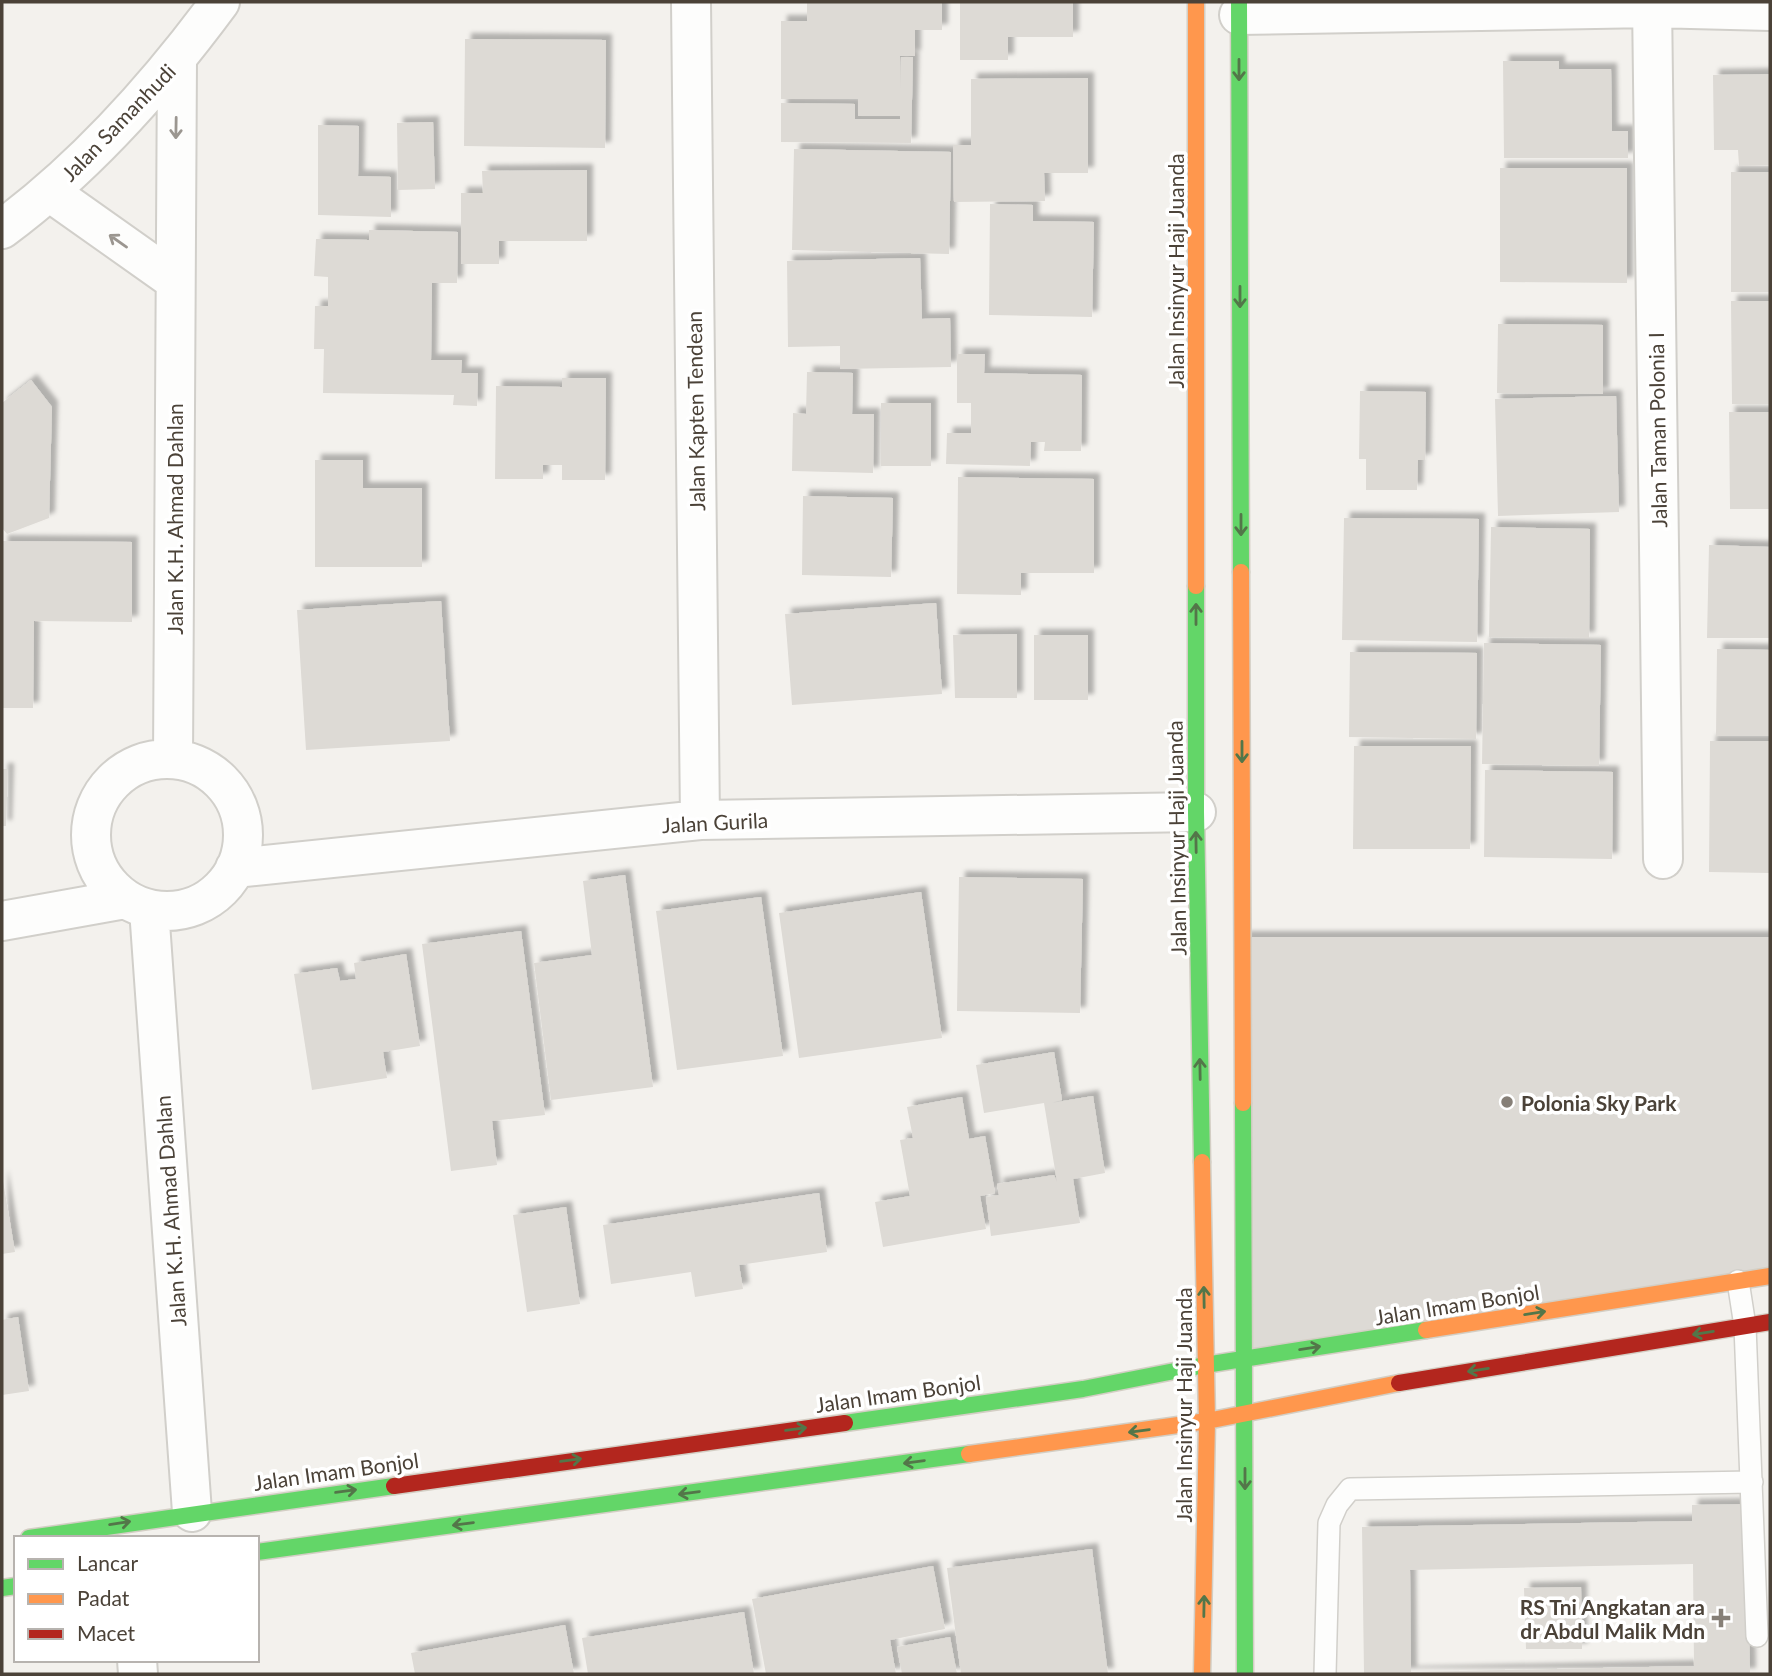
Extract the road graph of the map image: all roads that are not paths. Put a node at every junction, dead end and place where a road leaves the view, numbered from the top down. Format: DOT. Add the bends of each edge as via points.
graph roads {
  1 [pos="220,2"];
  2 [pos="691,2"];
  3 [pos="1196,2"];
  4 [pos="1652,5"];
  5 [pos="1239,8"];
  6 [pos="1770,11"];
  7 [pos="177,60"];
  8 [pos="51,193"];
  9 [pos="2,229"];
  10 [pos="174,280"];
  11 [pos="173,759"];
  12 [pos="1196,812"];
  13 [pos="700,820"];
  14 [pos="1663,859"];
  15 [pos="236,868"];
  16 [pos="137,904"];
  17 [pos="2,921"];
  18 [pos="1770,1276"];
  19 [pos="1738,1281"];
  20 [pos="1770,1322"];
  21 [pos="1745,1326"];
  22 [pos="1242,1359"];
  23 [pos="1205,1365"];
  24 [pos="1246,1411"];
  25 [pos="1207,1421"];
  26 [pos="1752,1482"];
  27 [pos="191,1512"];
  28 [pos="41,1536"];
  29 [pos="259,1552"];
  30 [pos="1756,1636"];
  31 [pos="1201,1674"];
  32 [pos="1245,1674"];
  33 [pos="1325,1674"];
  1 -- 7 [label="street, Jalan Samanhudi"];
  2 -- 13 [label="street, Jalan Kapten Tendean"];
  12 -- 3 [label="main road, Jalan Insinyur Haji Juanda, one-way"];
  4 -- 5 [label="street"];
  4 -- 6 [label="street"];
  4 -- 14 [label="street, Jalan Taman Polonia I"];
  5 -- 22 [label="main road, one-way"];
  7 -- 8 [label="street, Jalan Samanhudi"];
  7 -- 10 [label="street, Jalan K.H. Ahmad Dahlan, one-way"];
  8 -- 9 [label="street, Jalan Samanhudi"];
  10 -- 8 [label="street, one-way"];
  10 -- 11 [label="street, Jalan K.H. Ahmad Dahlan"];
  11 -- 15 [label="street" via="197,764 218,778 234,797 242,820 243,845"];
  11 -- 16 [label="street" via="147,761 124,772 105,790 93,814 91,841 96,863 108,883"];
  12 -- 13 [label="street, Jalan Gurila"];
  23 -- 12 [label="main road, Jalan Insinyur Haji Juanda, one-way"];
  13 -- 15 [label="street, Jalan Gurila"];
  15 -- 16 [label="street" via="221,890 199,904 174,911"];
  16 -- 17 [label="street"];
  16 -- 27 [label="street, Jalan K.H. Ahmad Dahlan"];
  18 -- 19 [label="main road, Jalan Imam Bonjol"];
  19 -- 21 [label="lane"];
  22 -- 19 [label="main road, Jalan Imam Bonjol, one-way"];
  20 -- 21 [label="main road"];
  21 -- 24 [label="main road, one-way"];
  21 -- 26 [label="lane"];
  22 -- 23 [label="main road, Jalan Imam Bonjol"];
  22 -- 24 [label="main road"];
  23 -- 25 [label="main road, Jalan Insinyur Haji Juanda"];
  27 -- 23 [label="main road, Jalan Imam Bonjol, one-way" via="546,1470 1083,1389"];
  24 -- 25 [label="main road"];
  24 -- 32 [label="main road, one-way"];
  25 -- 29 [label="main road, one-way" via="552,1506"];
  31 -- 25 [label="main road, Jalan Insinyur Haji Juanda, one-way"];
  26 -- 30 [label="lane"];
  26 -- 33 [label="lane" via="1350,1489 1329,1523"];
  28 -- 27 [label="main road, Jalan Imam Bonjol, one-way"];
}
